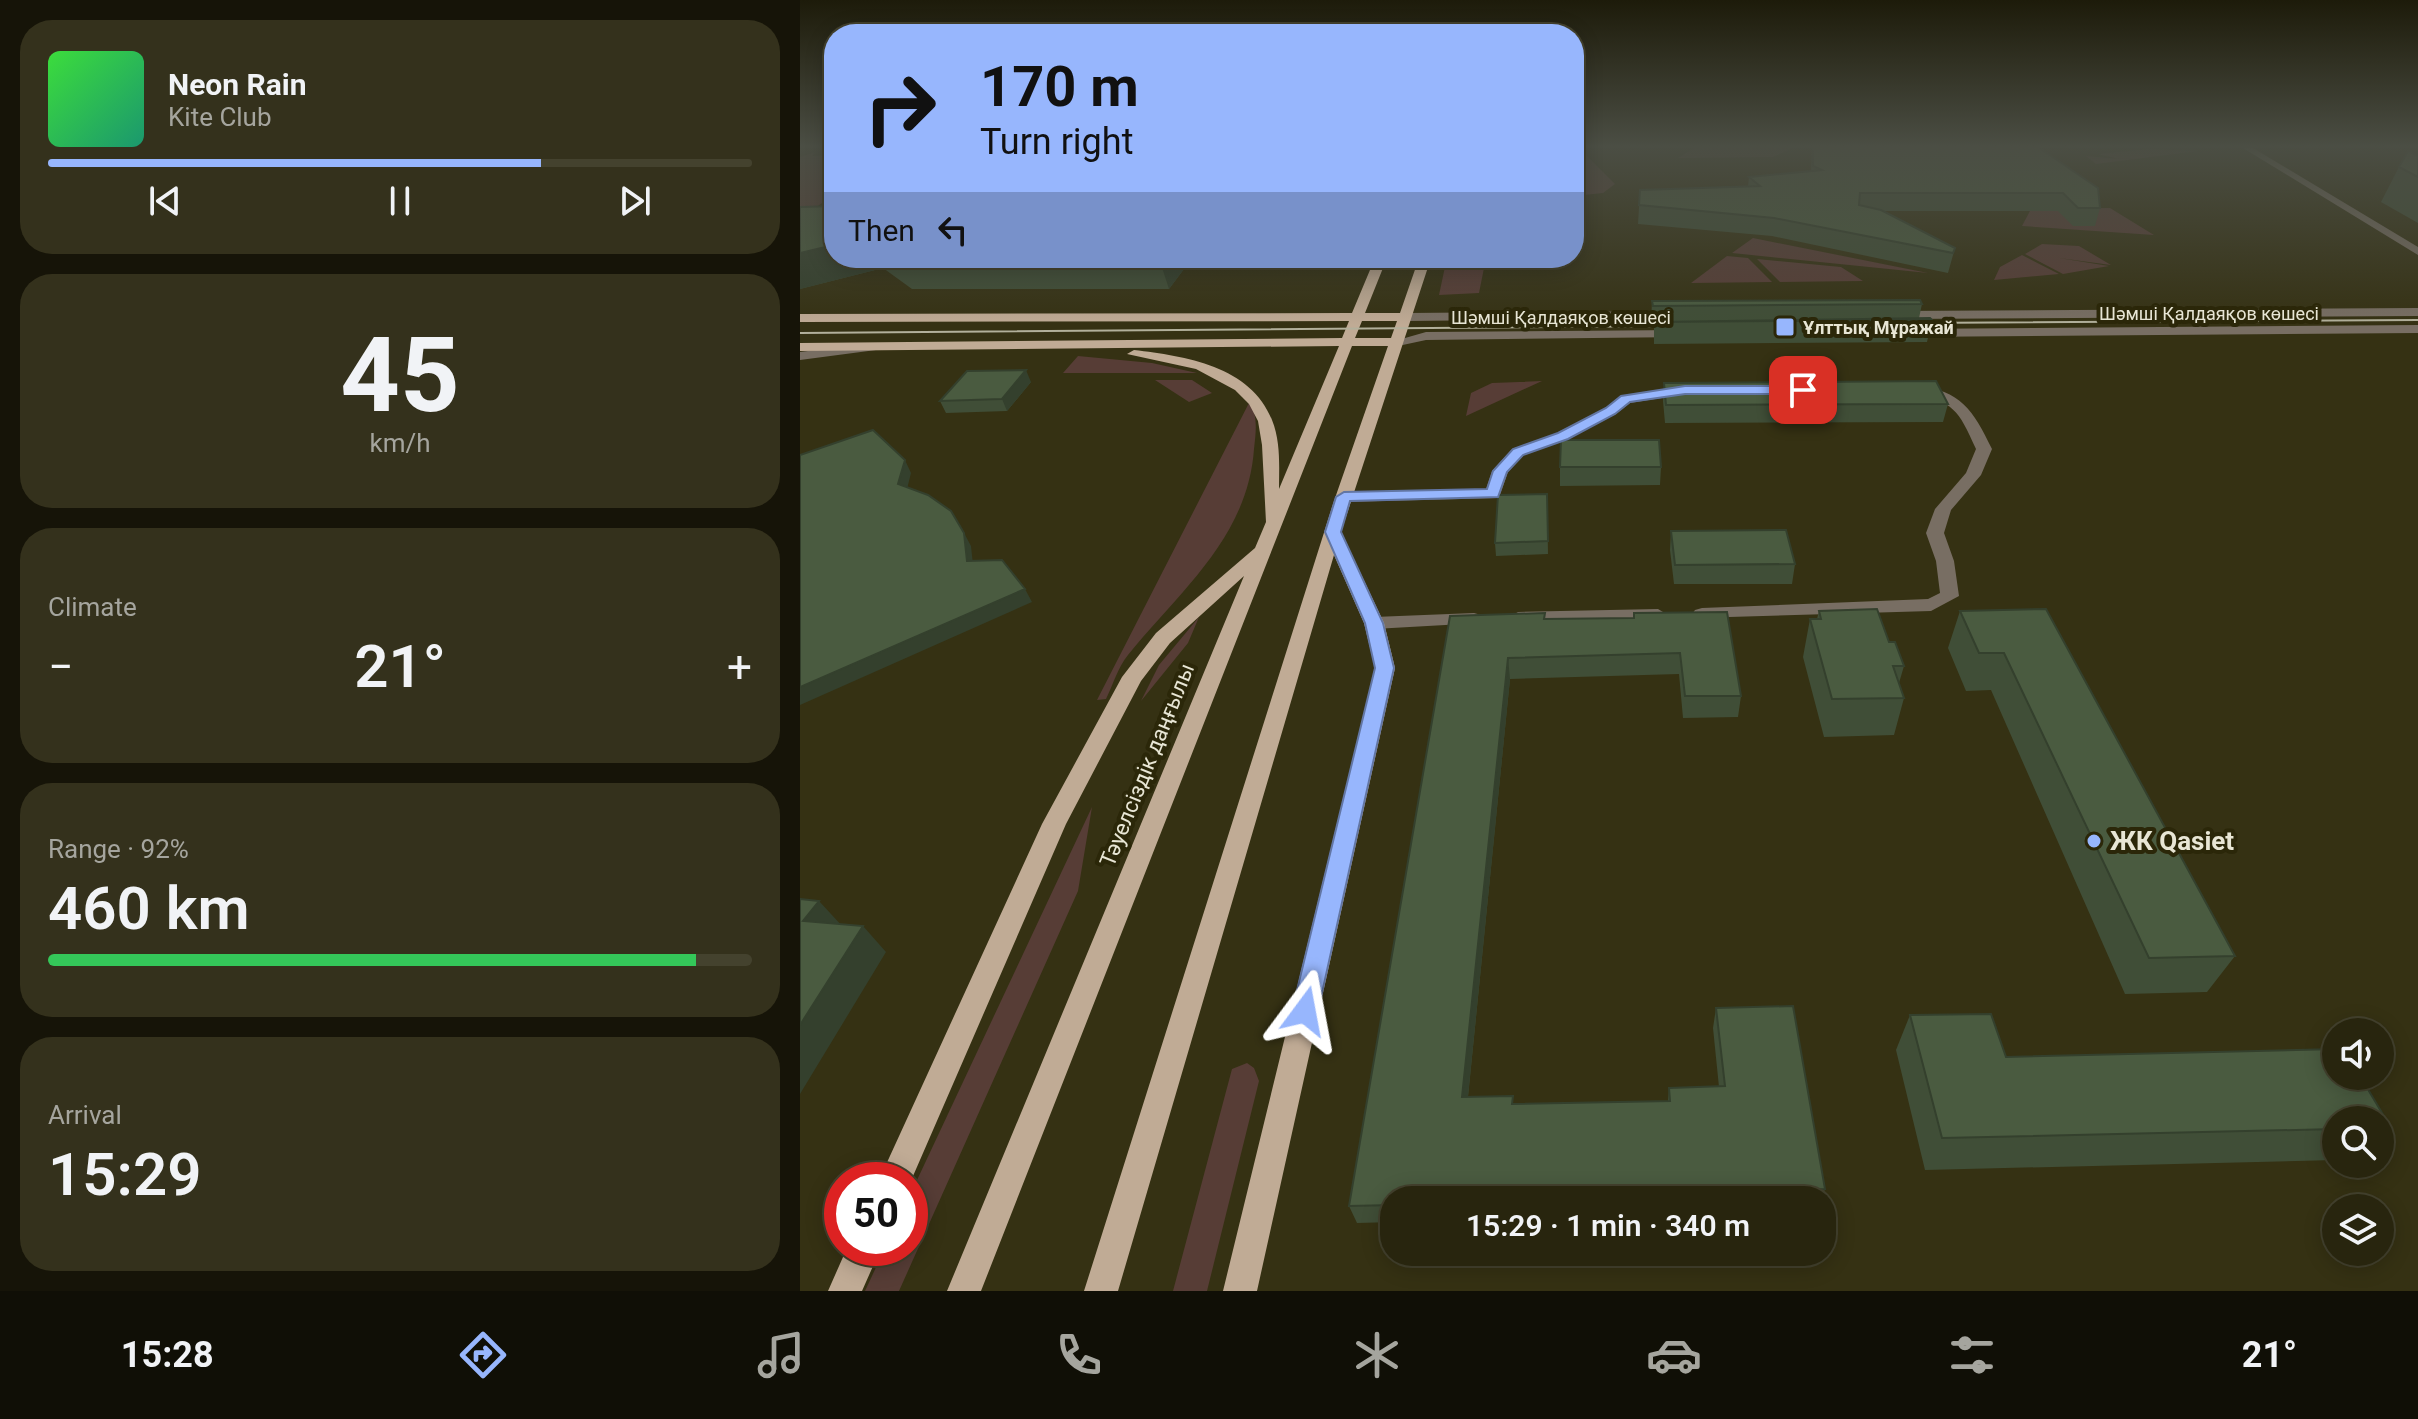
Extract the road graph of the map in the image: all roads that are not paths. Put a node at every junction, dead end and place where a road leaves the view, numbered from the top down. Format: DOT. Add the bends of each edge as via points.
graph roads {
  1 [pos="2341,205"];
  2 [pos="2418,252"];
  3 [pos="1377,268"];
  4 [pos="1422,268"];
  5 [pos="2418,312"];
  6 [pos="1686,315"];
  7 [pos="1877,315"];
  8 [pos="918,317"];
  9 [pos="1356,317"];
  10 [pos="1407,317"];
  11 [pos="800,318"];
  12 [pos="2418,329"];
  13 [pos="1887,333"];
  14 [pos="1697,334"];
  15 [pos="1398,342"];
  16 [pos="1344,343"];
  17 [pos="1011,345"];
  18 [pos="885,346"];
  19 [pos="800,347"];
  20 [pos="800,356"];
  21 [pos="1700,390"];
  22 [pos="1905,390"];
  23 [pos="1344,497"];
  24 [pos="1273,523"];
  25 [pos="1333,532"];
  26 [pos="1262,549"];
  27 [pos="1374,623"];
  28 [pos="903,1162"];
  29 [pos="856,1266"];
  30 [pos="845,1291"];
  31 [pos="964,1291"];
  32 [pos="1101,1291"];
  33 [pos="1240,1291"];
  1 -- 2 [label="street"];
  3 -- 9 [label="main road, Тәуелсіздік даңғылы"];
  4 -- 10 [label="main road"];
  5 -- 7 [label="street, Шәмші Қалдаяқов көшесі"];
  6 -- 10 [label="street, Шәмші Қалдаяқов көшесі"];
  8 -- 9 [label="main road, Шәмші Қалдаяқов көшесі"];
  8 -- 11 [label="main road, Шәмші Қалдаяқов көшесі"];
  8 -- 18 [label="main road"];
  9 -- 10 [label="main road, Шәмші Қалдаяқов көшесі"];
  9 -- 16 [label="main road, Тәуелсіздік даңғылы"];
  10 -- 15 [label="main road"];
  12 -- 13 [label="street, Шәмші Қалдаяқов көшесі"];
  14 -- 15 [label="street, Шәмші Қалдаяқов көшесі" via="1426,336"];
  15 -- 16 [label="main road, Шәмші Қалдаяқов көшесі"];
  15 -- 23 [label="main road"];
  16 -- 17 [label="main road, Шәмші Қалдаяқов көшесі"];
  16 -- 24 [label="main road, Тәуелсіздік даңғылы"];
  17 -- 18 [label="main road, Шәмші Қалдаяқов көшесі"];
  17 -- 24 [label="main road" via="1150,356 1235,380 1260,408 1270,443"];
  18 -- 19 [label="main road, Шәмші Қалдаяқов көшесі"];
  18 -- 20 [label="street"];
  21 -- 23 [label="street" via="1626,399 1563,436 1518,452 1500,471 1493,494"];
  22 -- 27 [label="street" via="1942,392 1953,400 1984,449 1973,475 1943,509 1935,533 1950,596 1931,605"];
  23 -- 25 [label="main road"];
  24 -- 26 [label="main road, Тәуелсіздік даңғылы"];
  25 -- 27 [label="main road"];
  25 -- 32 [label="main road"];
  26 -- 28 [label="main road" via="1163,638 1132,677 1054,824"];
  26 -- 31 [label="main road, Тәуелсіздік даңғылы"];
  27 -- 33 [label="main road" via="1385,668"];
  29 -- 30 [label="main road"];
}
